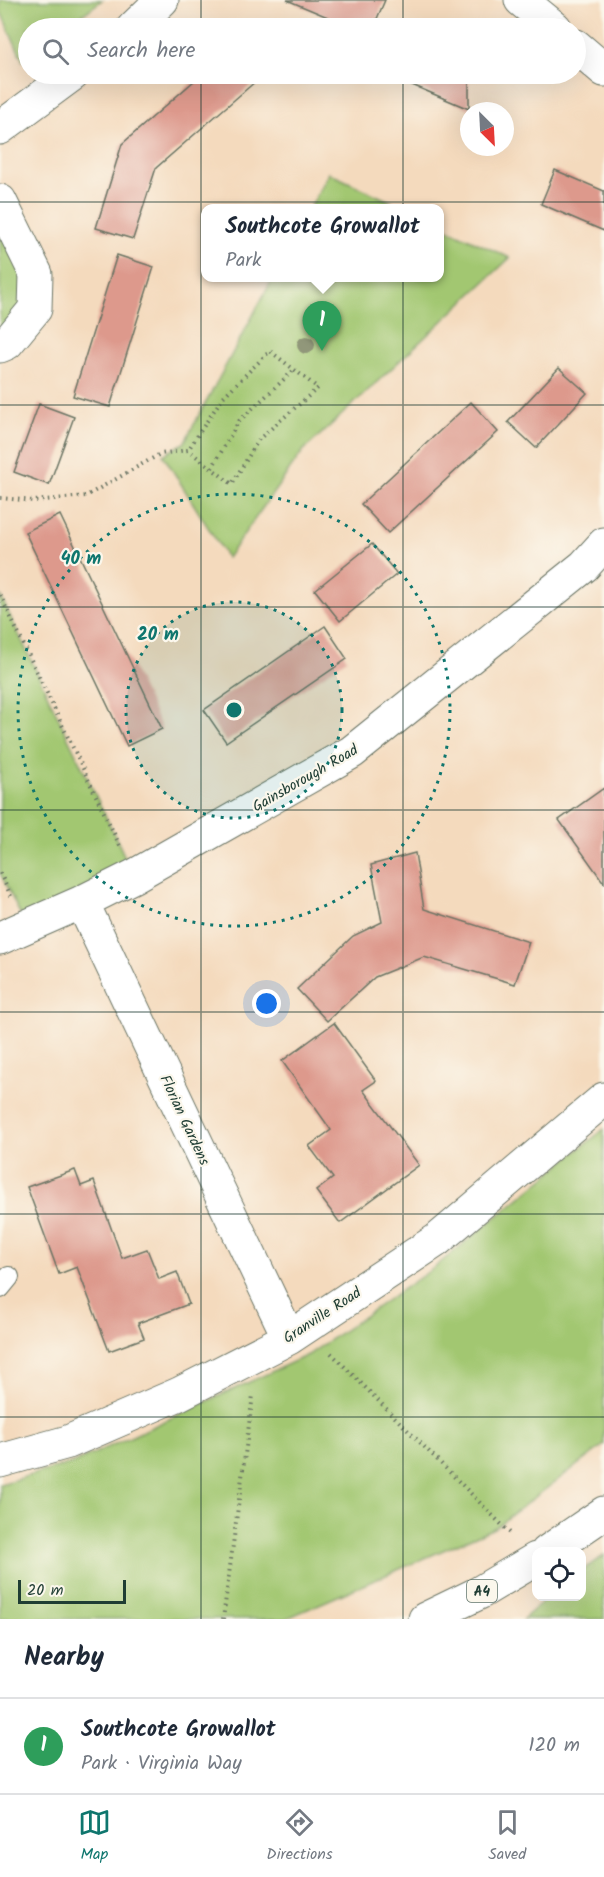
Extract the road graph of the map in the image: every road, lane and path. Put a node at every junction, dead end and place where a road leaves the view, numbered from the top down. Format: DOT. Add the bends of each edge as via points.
graph roads {
  1 [pos="162,0"];
  2 [pos="521,0"];
  3 [pos="143,18"];
  4 [pos="543,18"];
  5 [pos="586,55"];
  6 [pos="604,70"];
  7 [pos="59,84"];
  8 [pos="0,128"];
  9 [pos="0,201"];
  10 [pos="0,346"];
  11 [pos="294,370"];
  12 [pos="188,450"];
  13 [pos="212,468"];
  14 [pos="0,498"];
  15 [pos="604,544"];
  16 [pos="0,595"];
  17 [pos="134,876"];
  18 [pos="82,902"];
  19 [pos="0,938"];
  20 [pos="604,1100"];
  21 [pos="289,1338"];
  22 [pos="243,1361"];
  23 [pos="0,1461"];
  24 [pos="604,1513"];
  25 [pos="513,1535"];
  26 [pos="553,1547"];
  27 [pos="532,1562"];
  28 [pos="223,1619"];
  29 [pos="425,1619"];
  1 -- 3 [label="street"];
  2 -- 4 [label="street"];
  5 -- 6 [label="street"];
  7 -- 8 [label="street"];
  9 -- 10 [label="street" via="36,274 35,309 7,343"];
  11 -- 12 [label="path" via="270,351 223,397"];
  11 -- 13 [label="path" via="239,421"];
  11 -- 13 [label="path" via="318,388 259,439 232,484"];
  12 -- 13 [label="path"];
  12 -- 14 [label="path" via="160,454 86,496 34,501"];
  15 -- 17 [label="street, Gainsborough Road" via="584,566 352,752"];
  16 -- 17 [label="path"];
  17 -- 18 [label="street, Gainsborough Road"];
  18 -- 19 [label="street, Gainsborough Road"];
  18 -- 21 [label="street, Florian Gardens"];
  20 -- 21 [label="street, Granville Road" via="437,1240"];
  21 -- 22 [label="street, Granville Road"];
  21 -- 25 [label="path" via="329,1351"];
  22 -- 23 [label="street, Granville Road" via="179,1394 68,1442"];
  22 -- 28 [label="path" via="255,1388"];
  24 -- 26 [label="street"];
  27 -- 29 [label="street, A4"];
}
